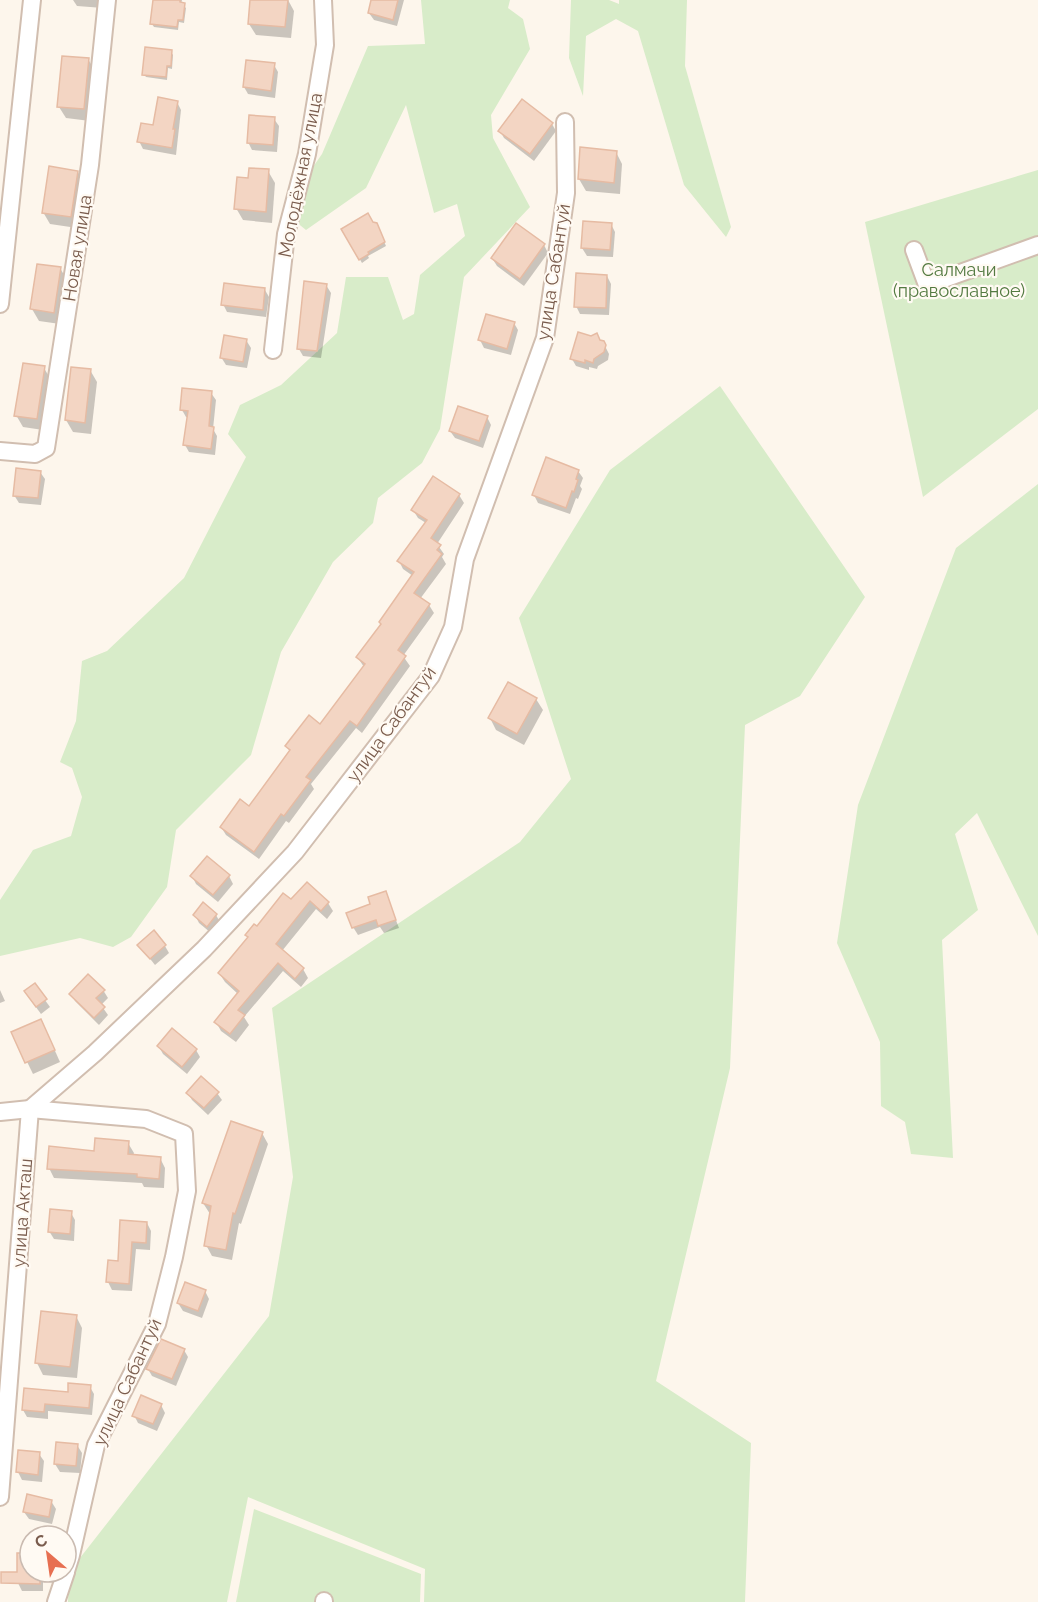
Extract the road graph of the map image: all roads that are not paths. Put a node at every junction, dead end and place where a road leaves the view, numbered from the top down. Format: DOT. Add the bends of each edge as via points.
graph roads {
  1 [pos="32,0"];
  2 [pos="107,0"];
  3 [pos="323,0"];
  4 [pos="565,122"];
  5 [pos="1038,245"];
  6 [pos="914,250"];
  7 [pos="0,304"];
  8 [pos="273,350"];
  9 [pos="0,451"];
  10 [pos="30,1109"];
  11 [pos="0,1112"];
  12 [pos="0,1497"];
  13 [pos="78,1528"];
  14 [pos="62,1584"];
  15 [pos="56,1602"];
  1 -- 7 [label="street"];
  2 -- 9 [label="street, Новая улица" via="90,165 46,448 35,454"];
  3 -- 8 [label="street, Молодёжная улица" via="325,45 307,154 286,234"];
  4 -- 10 [label="street, улица Сабантуй" via="566,193 545,339 465,559 453,627 431,676 287,860 204,949"];
  5 -- 6 [label="street" via="927,285"];
  10 -- 11 [label="street, улица Сабантуй"];
  10 -- 12 [label="street, улица Акташ"];
  10 -- 13 [label="street, улица Сабантуй" via="147,1119 184,1134 187,1191 157,1324 96,1445"];
  14 -- 15 [label="street, улица Сабантуй"];
}
